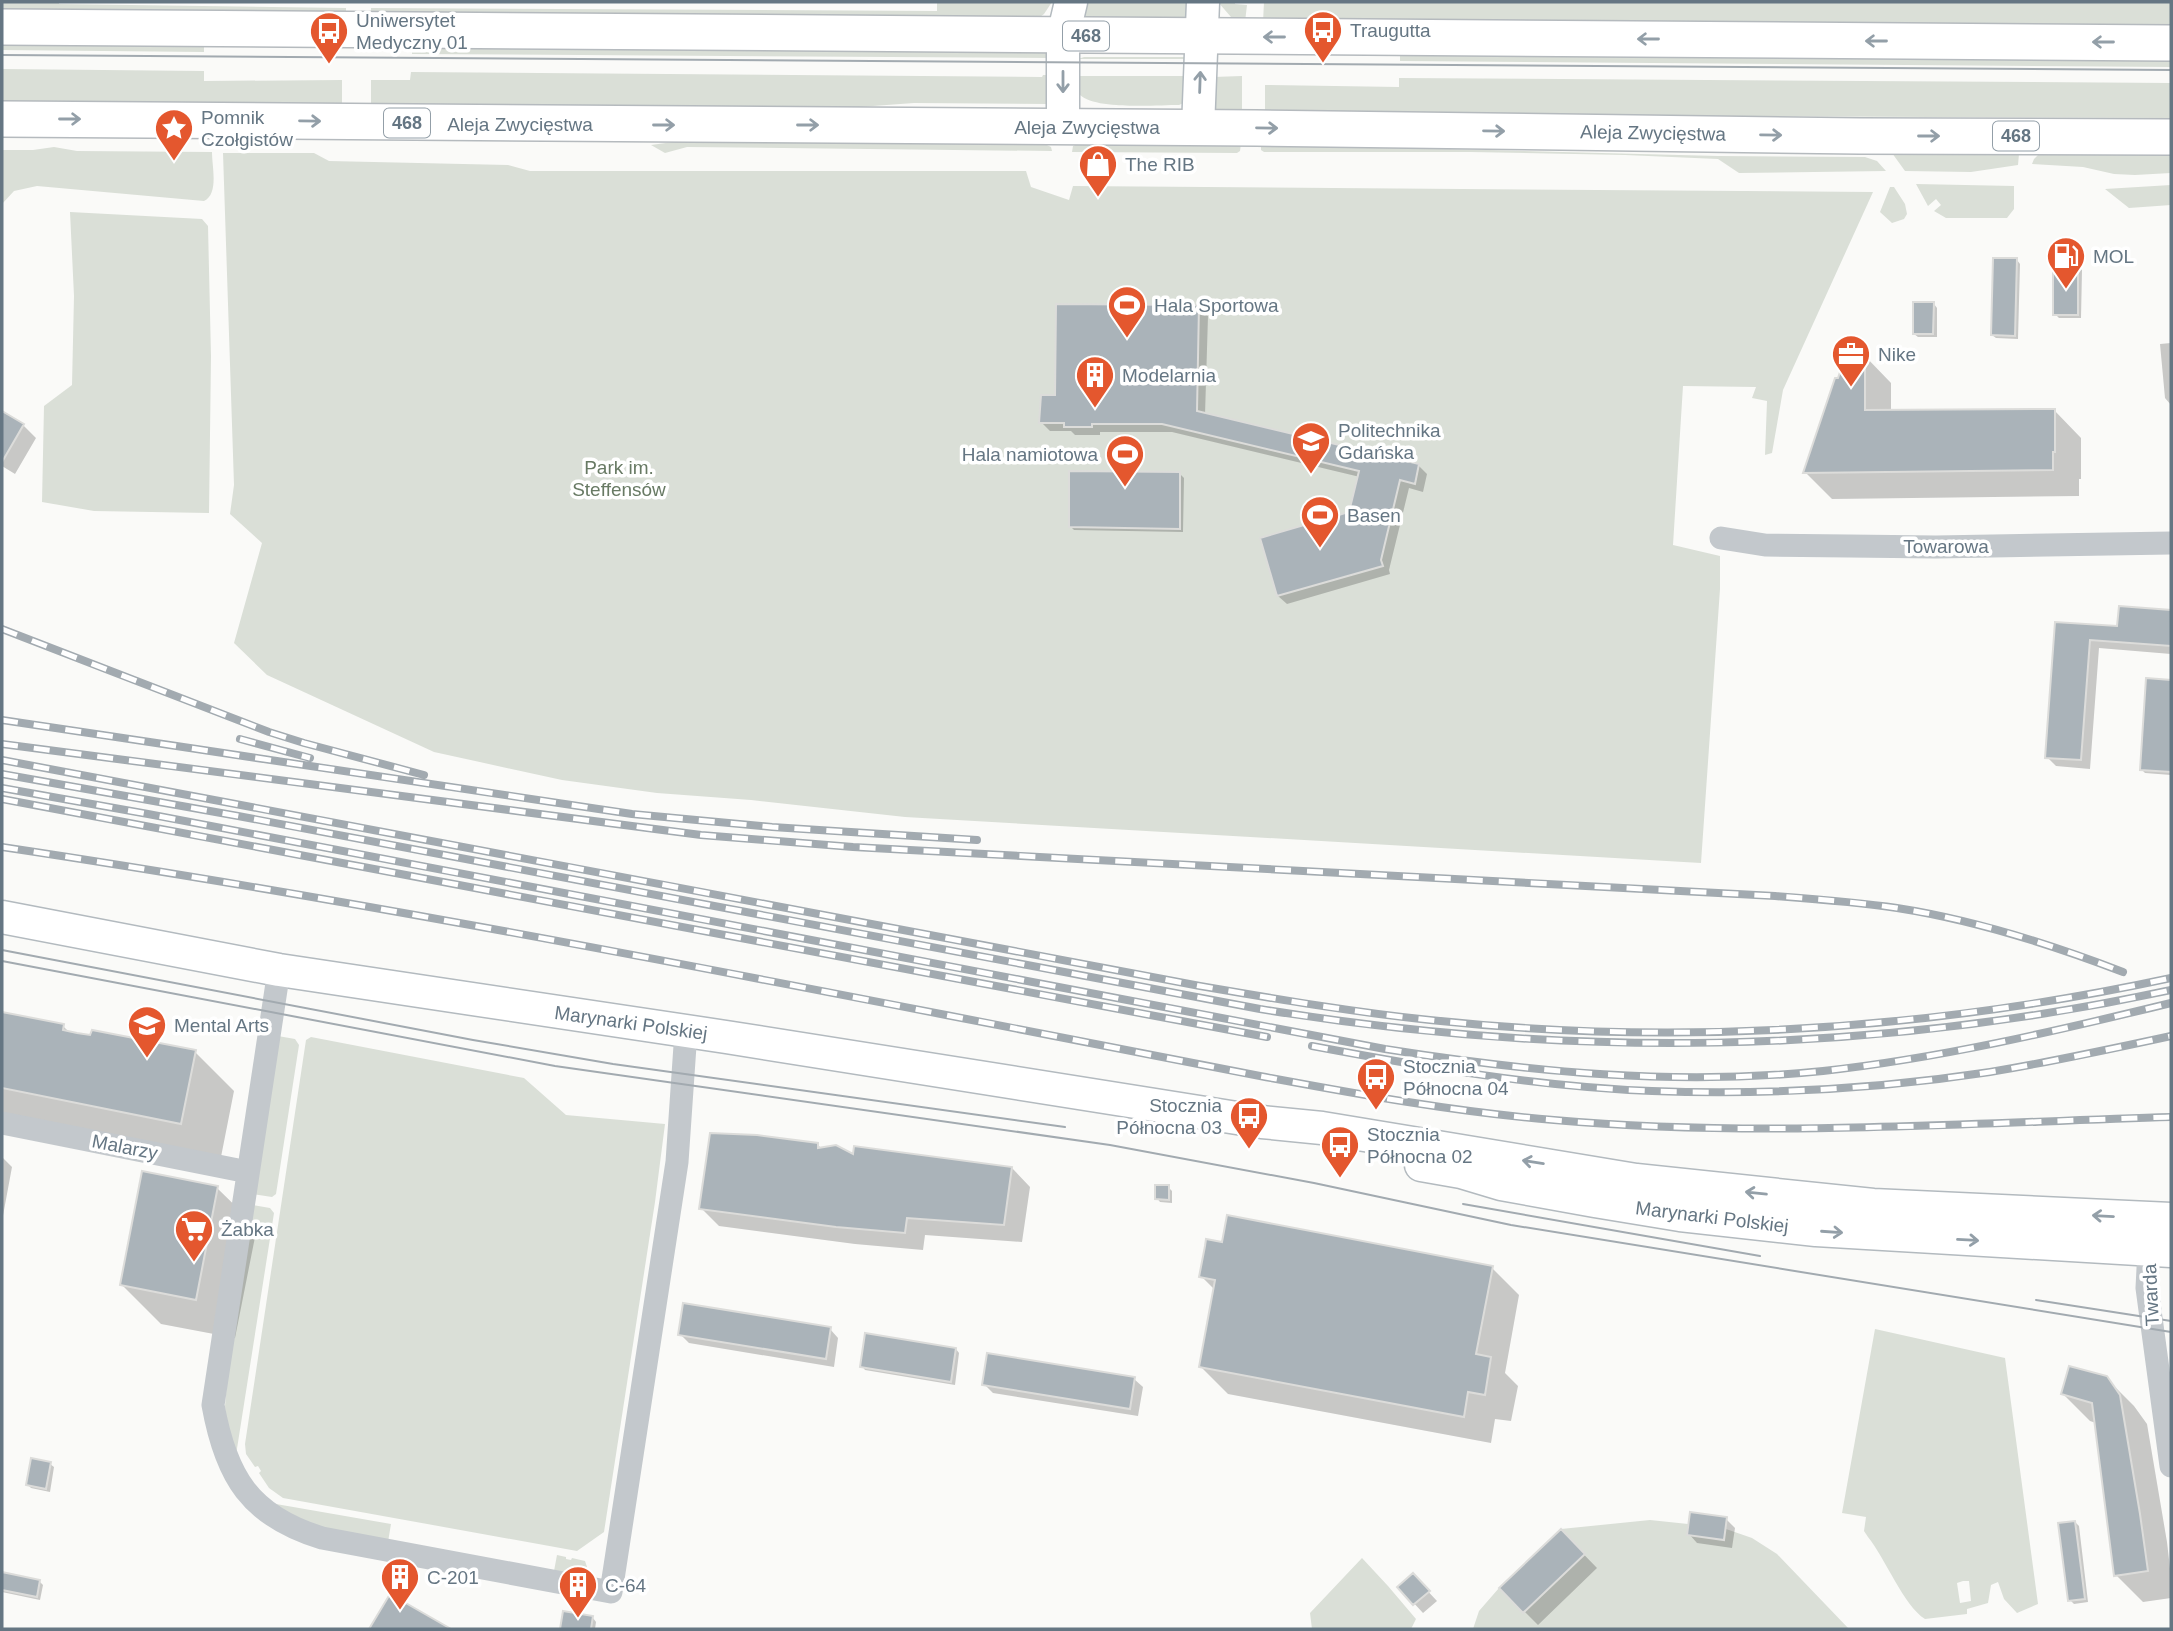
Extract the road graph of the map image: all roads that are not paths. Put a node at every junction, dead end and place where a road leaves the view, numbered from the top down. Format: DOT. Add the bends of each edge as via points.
graph roads {
  1 [pos="1071,2"];
  2 [pos="1203,2"];
  3 [pos="2,27"];
  4 [pos="1063,36"];
  5 [pos="1201,36"];
  6 [pos="2171,43"];
  7 [pos="2,118"];
  8 [pos="1063,127"];
  9 [pos="1199,128"];
  10 [pos="2171,136"];
  11 [pos="1721,538"];
  12 [pos="2171,543"];
  13 [pos="2,917"];
  14 [pos="279,970"];
  15 [pos="686,1031"];
  16 [pos="2,1123"];
  17 [pos="248,1172"];
  18 [pos="1597,1187"];
  19 [pos="2171,1204"];
  20 [pos="2138,1218"];
  21 [pos="2171,1219"];
  22 [pos="2160,1250"];
  23 [pos="2171,1466"];
  1 -- 4 [label="main road"];
  2 -- 5 [label="main road"];
  3 -- 4 [label="main road, 468"];
  4 -- 5 [label="main road, 468"];
  4 -- 8 [label="main road, one-way"];
  6 -- 5 [label="main road, 468, one-way"];
  9 -- 5 [label="main road, one-way"];
  7 -- 8 [label="main road, Aleja Zwycięstwa / 468, one-way"];
  8 -- 9 [label="main road, Aleja Zwycięstwa / 468"];
  9 -- 10 [label="main road, Aleja Zwycięstwa / 468, one-way"];
  11 -- 12 [label="street, Towarowa" via="1765,545 1936,547"];
  13 -- 14 [label="main road, Marynarki Polskiej"];
  14 -- 15 [label="main road, Marynarki Polskiej"];
  14 -- 17 [label="street"];
  15 -- 17 [label="street" via="677,1162 611,1592 322,1538 285,1524 248,1494 224,1453 213,1405"];
  15 -- 18 [label="main road, Marynarki Polskiej" via="1262,1122 1326,1147 1501,1184"];
  16 -- 17 [label="street, Malarzy"];
  20 -- 18 [label="main road, Marynarki Polskiej, one-way" via="1873,1205 1636,1180"];
  18 -- 22 [label="main road, Marynarki Polskiej, one-way" via="1680,1215 1816,1230"];
  19 -- 20 [label="main road"];
  20 -- 21 [label="main road, Marynarki Polskiej"];
  22 -- 23 [label="street, Twarda" via="2147,1288"];
}
